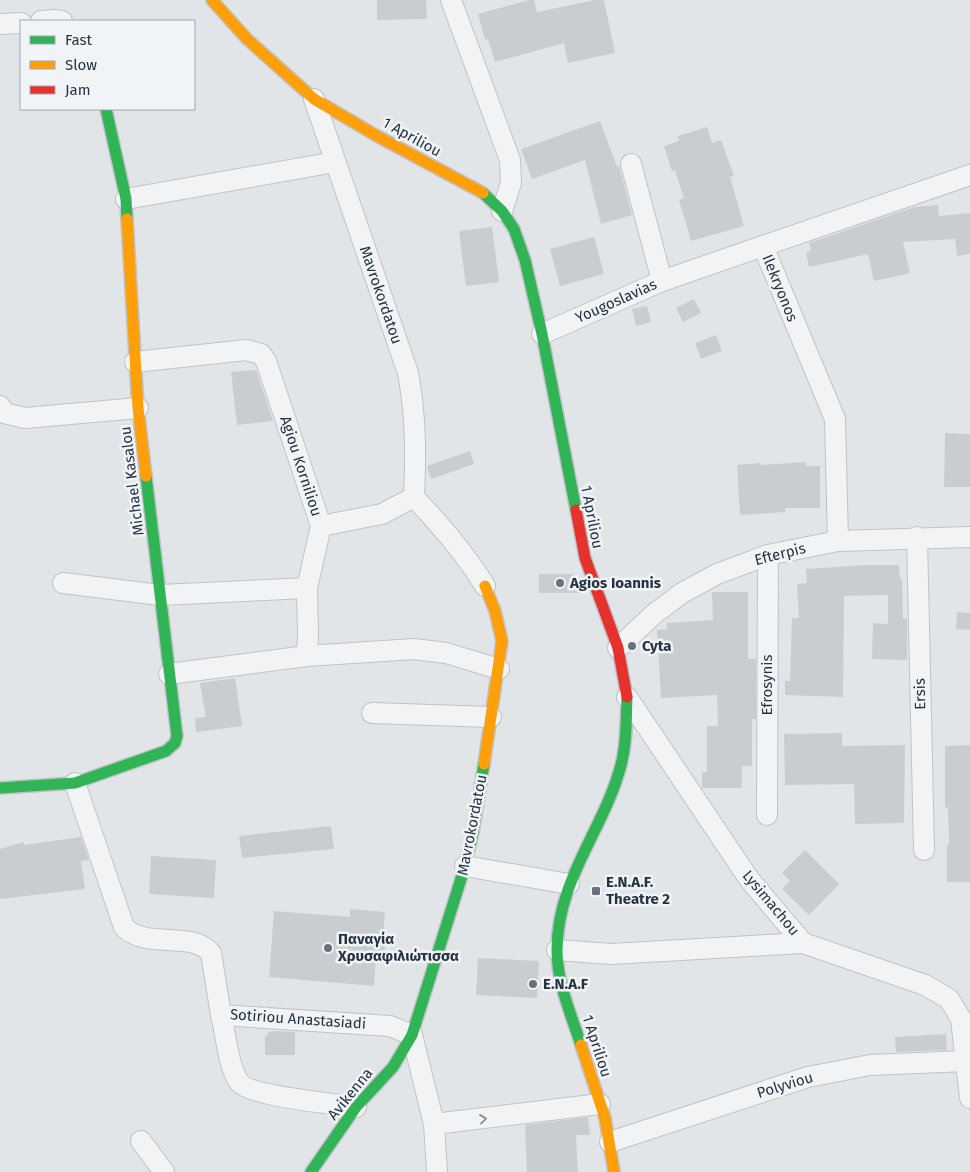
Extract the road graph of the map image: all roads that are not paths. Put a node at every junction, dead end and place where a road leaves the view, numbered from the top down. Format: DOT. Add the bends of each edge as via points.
graph roads {
  1 [pos="212,0"];
  2 [pos="451,0"];
  3 [pos="20,23"];
  4 [pos="0,24"];
  5 [pos="314,99"];
  6 [pos="106,110"];
  7 [pos="335,162"];
  8 [pos="631,164"];
  9 [pos="970,175"];
  10 [pos="126,199"];
  11 [pos="502,211"];
  12 [pos="763,246"];
  13 [pos="662,281"];
  14 [pos="542,334"];
  15 [pos="135,362"];
  16 [pos="0,406"];
  17 [pos="138,408"];
  18 [pos="414,497"];
  19 [pos="321,526"];
  20 [pos="917,537"];
  21 [pos="970,537"];
  22 [pos="838,541"];
  23 [pos="768,555"];
  24 [pos="63,583"];
  25 [pos="485,586"];
  26 [pos="307,588"];
  27 [pos="160,594"];
  28 [pos="618,648"];
  29 [pos="307,656"];
  30 [pos="499,669"];
  31 [pos="169,674"];
  32 [pos="627,697"];
  33 [pos="372,713"];
  34 [pos="491,718"];
  35 [pos="75,783"];
  36 [pos="0,788"];
  37 [pos="766,815"];
  38 [pos="924,850"];
  39 [pos="466,866"];
  40 [pos="569,884"];
  41 [pos="804,943"];
  42 [pos="557,950"];
  43 [pos="221,1014"];
  44 [pos="412,1035"];
  45 [pos="966,1061"];
  46 [pos="970,1098"];
  47 [pos="600,1104"];
  48 [pos="356,1107"];
  49 [pos="434,1124"];
  50 [pos="141,1141"];
  51 [pos="610,1142"];
  52 [pos="164,1172"];
  53 [pos="311,1172"];
  54 [pos="437,1172"];
  55 [pos="614,1172"];
  1 -- 5 [label="street, 1 Apriliou" via="247,40"];
  2 -- 11 [label="street" via="510,160 511,183"];
  3 -- 4 [label="street"];
  5 -- 7 [label="street, Mavrokordatou"];
  5 -- 11 [label="street, 1 Apriliou" via="480,191"];
  6 -- 10 [label="street, Michael Kasalou"];
  7 -- 10 [label="street"];
  7 -- 18 [label="street, Mavrokordatou" via="408,373 414,406"];
  8 -- 13 [label="street, Yougoslavias"];
  9 -- 12 [label="street, Ilekryonos"];
  10 -- 15 [label="street, Michael Kasalou"];
  11 -- 14 [label="street, 1 Apriliou" via="514,229 525,260"];
  12 -- 13 [label="street"];
  12 -- 22 [label="street, Ilekryonos" via="834,420"];
  13 -- 14 [label="street, Yougoslavias"];
  14 -- 28 [label="street, 1 Apriliou" via="585,558"];
  15 -- 17 [label="street, Michael Kasalou"];
  15 -- 19 [label="street, Agiou Korniliou" via="246,350 262,354"];
  16 -- 17 [label="street" via="4,413 25,418"];
  17 -- 27 [label="street, Michael Kasalou"];
  18 -- 19 [label="street" via="382,514"];
  18 -- 25 [label="street, Mavrokordatou" via="449,535"];
  19 -- 26 [label="street, Agiou Korniliou"];
  20 -- 21 [label="street, Efterpis"];
  20 -- 22 [label="street, Efterpis"];
  20 -- 38 [label="street, Ersis"];
  22 -- 23 [label="street, Efterpis"];
  23 -- 28 [label="street, Efterpis" via="717,574 682,593"];
  23 -- 37 [label="street, Efrosynis"];
  24 -- 27 [label="street"];
  25 -- 30 [label="street, Mavrokordatou" via="502,641"];
  26 -- 27 [label="street"];
  26 -- 29 [label="street, Agiou Korniliou"];
  27 -- 31 [label="street, Michael Kasalou"];
  28 -- 32 [label="street, 1 Apriliou"];
  29 -- 30 [label="street" via="414,649"];
  29 -- 31 [label="street"];
  30 -- 34 [label="street, Mavrokordatou"];
  31 -- 35 [label="street, Michael Kasalou" via="177,736 175,743 166,751"];
  32 -- 40 [label="street, 1 Apriliou" via="621,766"];
  32 -- 41 [label="street, Lysimachou" via="749,879"];
  33 -- 34 [label="street"];
  34 -- 39 [label="street, Mavrokordatou"];
  35 -- 36 [label="street"];
  35 -- 43 [label="street, Sotiriou Anastasiadi" via="124,927 140,937 206,948 211,953"];
  39 -- 40 [label="street"];
  39 -- 44 [label="street, Mavrokordatou"];
  40 -- 42 [label="street, 1 Apriliou" via="560,917"];
  41 -- 42 [label="street" via="629,953"];
  41 -- 45 [label="street, Lysimachou" via="924,985 950,999 961,1019"];
  42 -- 47 [label="street, 1 Apriliou" via="559,976"];
  43 -- 44 [label="street, Sotiriou Anastasiadi" via="382,1025"];
  43 -- 48 [label="street" via="234,1073 241,1084 258,1092"];
  44 -- 48 [label="street, Avikenna" via="393,1067"];
  44 -- 49 [label="street"];
  45 -- 46 [label="street, Lysimachou"];
  45 -- 51 [label="street, Polyviou" via="870,1065 808,1077"];
  49 -- 47 [label="street, one-way"];
  47 -- 51 [label="street, 1 Apriliou"];
  48 -- 53 [label="street, Avikenna"];
  49 -- 54 [label="street"];
  50 -- 52 [label="street"];
  51 -- 55 [label="street, 1 Apriliou"];
}
